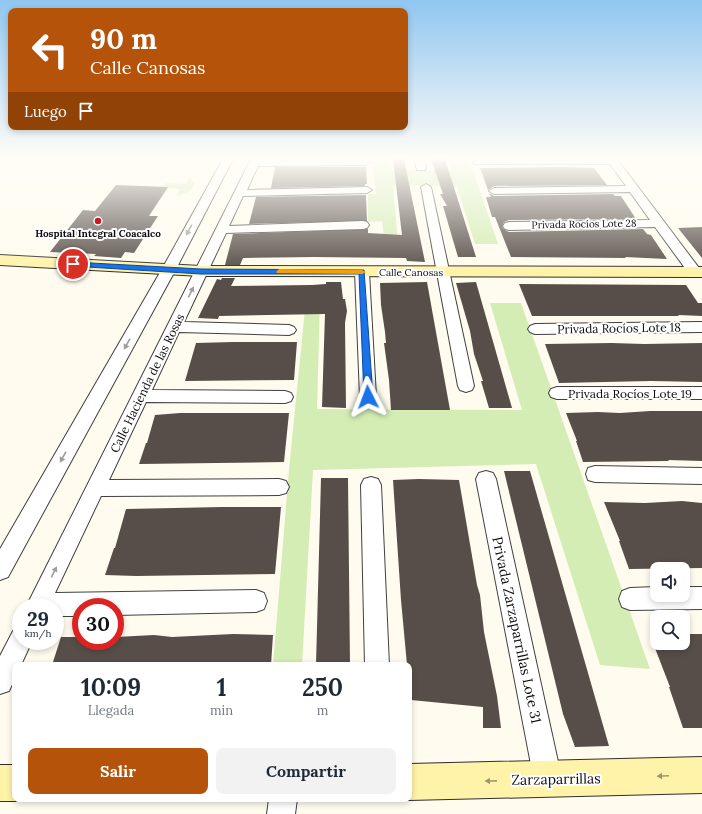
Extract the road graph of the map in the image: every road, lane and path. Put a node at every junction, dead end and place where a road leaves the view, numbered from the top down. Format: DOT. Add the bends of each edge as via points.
graph roads {
  1 [pos="208,197"];
  2 [pos="238,197"];
  3 [pos="428,197"];
  4 [pos="639,197"];
  5 [pos="659,223"];
  6 [pos="363,224"];
  7 [pos="509,226"];
  8 [pos="221,230"];
  9 [pos="0,260"];
  10 [pos="169,269"];
  11 [pos="201,271"];
  12 [pos="362,272"];
  13 [pos="442,272"];
  14 [pos="700,275"];
  15 [pos="174,327"];
  16 [pos="702,327"];
  17 [pos="535,329"];
  18 [pos="289,330"];
  19 [pos="466,386"];
  20 [pos="558,393"];
  21 [pos="702,394"];
  22 [pos="140,396"];
  23 [pos="285,397"];
  24 [pos="368,397"];
  25 [pos="595,474"];
  26 [pos="702,476"];
  27 [pos="486,479"];
  28 [pos="371,485"];
  29 [pos="279,487"];
  30 [pos="95,488"];
  31 [pos="0,570"];
  32 [pos="41,598"];
  33 [pos="702,598"];
  34 [pos="630,599"];
  35 [pos="256,601"];
  36 [pos="64,605"];
  37 [pos="16,650"];
  38 [pos="377,662"];
  39 [pos="0,682"];
  40 [pos="702,775"];
  41 [pos="548,780"];
  42 [pos="0,782"];
  43 [pos="412,782"];
  44 [pos="12,783"];
  45 [pos="283,802"];
  46 [pos="281,814"];
  1 -- 10 [label="street, one-way"];
  2 -- 8 [label="street, Calle Hacienda de las Rosas"];
  3 -- 13 [label="street"];
  4 -- 5 [label="street"];
  5 -- 7 [label="street, Privada Rocíos Lote 28"];
  5 -- 14 [label="street"];
  6 -- 8 [label="street"];
  8 -- 11 [label="street, Calle Hacienda de las Rosas"];
  9 -- 10 [label="street, Calle Canosas"];
  10 -- 11 [label="street, Calle Canosas"];
  10 -- 31 [label="street, one-way"];
  11 -- 12 [label="street, Calle Canosas"];
  15 -- 11 [label="street, Calle Hacienda de las Rosas, one-way"];
  12 -- 13 [label="street, Calle Canosas"];
  12 -- 24 [label="street"];
  13 -- 14 [label="street, Calle Canosas"];
  13 -- 19 [label="street"];
  15 -- 18 [label="street"];
  15 -- 22 [label="street, Calle Hacienda de las Rosas"];
  16 -- 17 [label="street, Privada Rocíos Lote 18"];
  20 -- 21 [label="street, Privada Rocíos Lote 19"];
  22 -- 23 [label="street"];
  22 -- 30 [label="street, Calle Hacienda de las Rosas"];
  25 -- 26 [label="street"];
  27 -- 41 [label="street, Privada Zarzaparrillas Lote 31"];
  28 -- 38 [label="street"];
  29 -- 30 [label="street"];
  32 -- 30 [label="street, Calle Hacienda de las Rosas, one-way"];
  33 -- 34 [label="street"];
  35 -- 36 [label="street"];
  37 -- 39 [label="street"];
  40 -- 41 [label="street, Zarzaparrillas, one-way"];
  41 -- 43 [label="street, Zarzaparrillas, one-way"];
  42 -- 44 [label="street"];
  45 -- 46 [label="street"];
}
